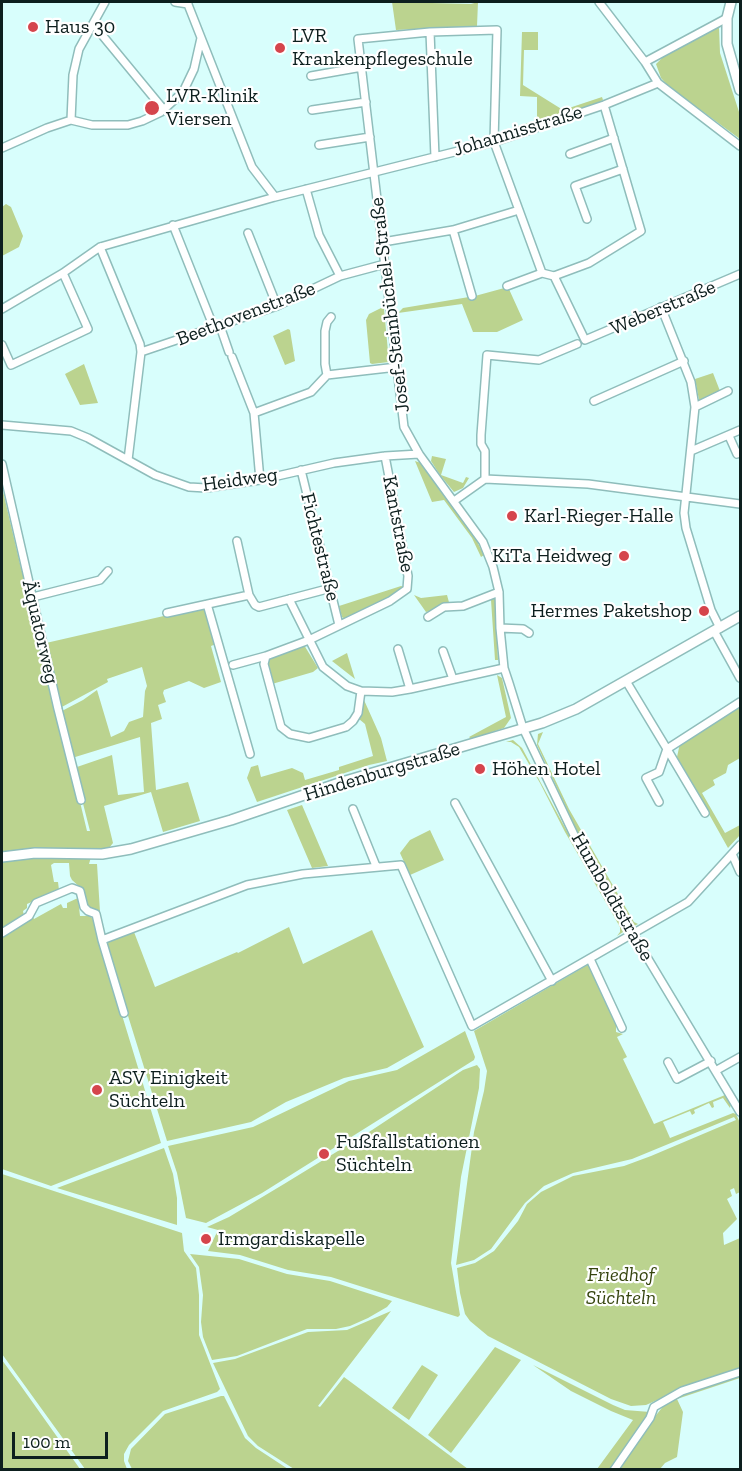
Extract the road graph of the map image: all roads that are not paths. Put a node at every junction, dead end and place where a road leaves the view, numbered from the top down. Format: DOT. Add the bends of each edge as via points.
graph roads {
  1 [pos="105,2"];
  2 [pos="175,2"];
  3 [pos="599,2"];
  4 [pos="731,2"];
  5 [pos="187,3"];
  6 [pos="727,18"];
  7 [pos="93,24"];
  8 [pos="430,32"];
  9 [pos="201,38"];
  10 [pos="645,62"];
  11 [pos="362,67"];
  12 [pos="311,76"];
  13 [pos="658,83"];
  14 [pos="741,90"];
  15 [pos="366,102"];
  16 [pos="604,105"];
  17 [pos="164,110"];
  18 [pos="312,110"];
  19 [pos="71,120"];
  20 [pos="370,137"];
  21 [pos="614,138"];
  22 [pos="494,142"];
  23 [pos="319,146"];
  24 [pos="741,146"];
  25 [pos="2,148"];
  26 [pos="570,154"];
  27 [pos="435,157"];
  28 [pos="623,169"];
  29 [pos="374,171"];
  30 [pos="306,189"];
  31 [pos="275,197"];
  32 [pos="519,210"];
  33 [pos="586,219"];
  34 [pos="173,225"];
  35 [pos="453,230"];
  36 [pos="248,233"];
  37 [pos="383,242"];
  38 [pos="100,248"];
  39 [pos="385,264"];
  40 [pos="63,273"];
  41 [pos="542,273"];
  42 [pos="741,274"];
  43 [pos="339,276"];
  44 [pos="554,276"];
  45 [pos="507,286"];
  46 [pos="472,296"];
  47 [pos="277,306"];
  48 [pos="661,307"];
  49 [pos="2,309"];
  50 [pos="331,317"];
  51 [pos="217,327"];
  52 [pos="577,344"];
  53 [pos="2,345"];
  54 [pos="141,352"];
  55 [pos="684,361"];
  56 [pos="397,367"];
  57 [pos="327,375"];
  58 [pos="728,391"];
  59 [pos="594,401"];
  60 [pos="695,407"];
  61 [pos="254,413"];
  62 [pos="2,425"];
  63 [pos="741,430"];
  64 [pos="729,436"];
  65 [pos="691,451"];
  66 [pos="741,452"];
  67 [pos="419,454"];
  68 [pos="385,456"];
  69 [pos="128,460"];
  70 [pos="2,464"];
  71 [pos="301,470"];
  72 [pos="485,479"];
  73 [pos="260,480"];
  74 [pos="686,498"];
  75 [pos="454,501"];
  76 [pos="741,504"];
  77 [pos="237,541"];
  78 [pos="108,572"];
  79 [pos="331,588"];
  80 [pos="499,592"];
  81 [pos="249,596"];
  82 [pos="33,597"];
  83 [pos="289,599"];
  84 [pos="207,604"];
  85 [pos="167,613"];
  86 [pos="741,616"];
  87 [pos="428,617"];
  88 [pos="339,625"];
  89 [pos="500,628"];
  90 [pos="717,629"];
  91 [pos="529,633"];
  92 [pos="309,640"];
  93 [pos="398,649"];
  94 [pos="443,651"];
  95 [pos="266,656"];
  96 [pos="233,665"];
  97 [pos="504,668"];
  98 [pos="741,678"];
  99 [pos="453,679"];
  100 [pos="626,681"];
  101 [pos="410,689"];
  102 [pos="361,691"];
  103 [pos="741,702"];
  104 [pos="524,728"];
  105 [pos="667,749"];
  106 [pos="250,754"];
  107 [pos="676,762"];
  108 [pos="659,772"];
  109 [pos="81,800"];
  110 [pos="658,802"];
  111 [pos="455,803"];
  112 [pos="353,809"];
  113 [pos="705,813"];
  114 [pos="741,845"];
  115 [pos="732,854"];
  116 [pos="2,857"];
  117 [pos="376,866"];
  118 [pos="741,872"];
  119 [pos="2,933"];
  120 [pos="633,934"];
  121 [pos="102,940"];
  122 [pos="590,959"];
  123 [pos="552,981"];
  124 [pos="124,1013"];
  125 [pos="622,1028"];
  126 [pos="741,1057"];
  127 [pos="711,1061"];
  128 [pos="668,1062"];
  129 [pos="717,1071"];
  130 [pos="741,1112"];
  131 [pos="741,1372"];
  132 [pos="614,1470"];
  1 -- 7 [label="street"];
  2 -- 5 [label="street"];
  3 -- 10 [label="street"];
  4 -- 6 [label="main road"];
  5 -- 9 [label="street"];
  6 -- 10 [label="street"];
  6 -- 14 [label="main road" via="730,56"];
  7 -- 17 [label="street"];
  7 -- 19 [label="street" via="73,75"];
  8 -- 11 [label="street, Josef-Steinbüchel-Straße" via="358,39"];
  8 -- 22 [label="street" via="497,30"];
  8 -- 27 [label="street"];
  9 -- 17 [label="street" via="194,69 183,92"];
  9 -- 31 [label="street" via="252,167"];
  10 -- 13 [label="street"];
  11 -- 12 [label="street"];
  11 -- 15 [label="street, Josef-Steinbüchel-Straße"];
  13 -- 16 [label="street, Johannisstraße"];
  13 -- 24 [label="street"];
  15 -- 18 [label="street"];
  15 -- 20 [label="street, Josef-Steinbüchel-Straße"];
  16 -- 21 [label="street"];
  16 -- 22 [label="street, Johannisstraße"];
  17 -- 19 [label="street" via="128,125 93,125"];
  19 -- 25 [label="street"];
  20 -- 23 [label="street"];
  20 -- 29 [label="street, Josef-Steinbüchel-Straße"];
  21 -- 26 [label="street"];
  21 -- 28 [label="street"];
  22 -- 27 [label="street, Johannisstraße"];
  22 -- 32 [label="street"];
  27 -- 29 [label="street, Johannisstraße"];
  28 -- 33 [label="street" via="575,186"];
  28 -- 44 [label="street" via="641,231 589,263"];
  29 -- 30 [label="street, Johannisstraße"];
  29 -- 37 [label="street, Josef-Steinbüchel-Straße"];
  30 -- 31 [label="street, Johannisstraße"];
  30 -- 43 [label="street" via="319,235"];
  31 -- 34 [label="street, Johannisstraße"];
  32 -- 35 [label="street"];
  32 -- 41 [label="street"];
  34 -- 38 [label="street, Johannisstraße"];
  34 -- 51 [label="street"];
  35 -- 37 [label="street"];
  35 -- 46 [label="street"];
  36 -- 47 [label="street"];
  37 -- 39 [label="street, Josef-Steinbüchel-Straße"];
  38 -- 40 [label="street, Johannisstraße"];
  38 -- 54 [label="street"];
  39 -- 43 [label="street, Beethovenstraße"];
  39 -- 56 [label="street, Josef-Steinbüchel-Straße"];
  40 -- 49 [label="street, Johannisstraße"];
  40 -- 53 [label="street" via="88,329 11,365"];
  41 -- 44 [label="street"];
  41 -- 45 [label="street"];
  42 -- 48 [label="street, Weberstraße"];
  43 -- 47 [label="street, Beethovenstraße"];
  44 -- 48 [label="street, Weberstraße" via="585,340"];
  47 -- 51 [label="street, Beethovenstraße"];
  48 -- 55 [label="street"];
  50 -- 57 [label="street" via="326,332"];
  51 -- 54 [label="street, Beethovenstraße"];
  51 -- 61 [label="street"];
  52 -- 72 [label="street" via="539,360 487,355 481,435"];
  54 -- 69 [label="street"];
  55 -- 59 [label="street"];
  55 -- 60 [label="street"];
  56 -- 57 [label="street"];
  56 -- 67 [label="street, Josef-Steinbüchel-Straße" via="404,427"];
  57 -- 61 [label="street" via="311,392"];
  58 -- 60 [label="street"];
  60 -- 65 [label="street"];
  61 -- 73 [label="street"];
  62 -- 69 [label="street, Heidweg" via="71,431"];
  63 -- 64 [label="street"];
  64 -- 65 [label="street"];
  64 -- 66 [label="street" via="737,454"];
  65 -- 74 [label="street"];
  67 -- 68 [label="street, Heidweg"];
  67 -- 75 [label="street, Josef-Steinbüchel-Straße"];
  68 -- 71 [label="street, Heidweg"];
  68 -- 88 [label="street, Kantstraße" via="409,582 398,596"];
  69 -- 73 [label="street, Heidweg" via="189,487"];
  70 -- 82 [label="street, Äquatorweg"];
  71 -- 73 [label="street, Heidweg"];
  71 -- 79 [label="street, Fichtestraße"];
  72 -- 74 [label="street" via="588,484"];
  72 -- 75 [label="street"];
  74 -- 76 [label="street"];
  74 -- 90 [label="street" via="686,528"];
  75 -- 80 [label="street, Josef-Steinbüchel-Straße" via="483,542"];
  77 -- 81 [label="street"];
  78 -- 82 [label="street" via="100,580"];
  79 -- 83 [label="street"];
  79 -- 88 [label="street, Fichtestraße"];
  80 -- 87 [label="street" via="463,606 444,607"];
  80 -- 89 [label="street, Josef-Steinbüchel-Straße"];
  81 -- 83 [label="street" via="259,607"];
  81 -- 84 [label="street"];
  82 -- 109 [label="street, Äquatorweg"];
  83 -- 92 [label="street"];
  84 -- 85 [label="street"];
  84 -- 106 [label="street"];
  86 -- 90 [label="main road, Hindenburgstraße"];
  88 -- 92 [label="street, Kantstraße"];
  89 -- 91 [label="street"];
  89 -- 97 [label="street, Josef-Steinbüchel-Straße"];
  90 -- 98 [label="street"];
  90 -- 100 [label="main road, Hindenburgstraße"];
  92 -- 95 [label="street, Kantstraße"];
  92 -- 102 [label="street" via="324,667 346,686"];
  93 -- 101 [label="street"];
  94 -- 99 [label="street"];
  95 -- 96 [label="street, Kantstraße"];
  95 -- 102 [label="street" via="264,664 282,728 290,734 309,738 346,727 358,713"];
  97 -- 99 [label="street"];
  97 -- 104 [label="street, Josef-Steinbüchel-Straße"];
  99 -- 101 [label="street"];
  100 -- 104 [label="main road, Hindenburgstraße" via="576,709"];
  100 -- 105 [label="street"];
  101 -- 102 [label="street"];
  103 -- 105 [label="street"];
  104 -- 116 [label="main road, Hindenburgstraße" via="131,849 102,854 35,853"];
  104 -- 120 [label="street, Humboldtstraße" via="576,839"];
  105 -- 107 [label="street"];
  105 -- 108 [label="street"];
  107 -- 108 [label="street"];
  107 -- 113 [label="street"];
  108 -- 110 [label="street" via="646,778"];
  111 -- 123 [label="street"];
  112 -- 117 [label="street"];
  114 -- 115 [label="street"];
  115 -- 118 [label="street"];
  115 -- 120 [label="street" via="688,902"];
  117 -- 121 [label="street" via="247,885"];
  117 -- 123 [label="street" via="401,865 472,1026"];
  119 -- 121 [label="street" via="29,916 36,903 72,888 80,891 84,907 96,914"];
  120 -- 122 [label="street"];
  120 -- 127 [label="street, Humboldtstraße"];
  121 -- 124 [label="street"];
  122 -- 123 [label="street"];
  122 -- 125 [label="street"];
  126 -- 129 [label="street"];
  127 -- 128 [label="street" via="677,1079"];
  127 -- 129 [label="street, Humboldtstraße"];
  129 -- 130 [label="street, Humboldtstraße"];
  131 -- 132 [label="street" via="682,1391 654,1407"];
}
